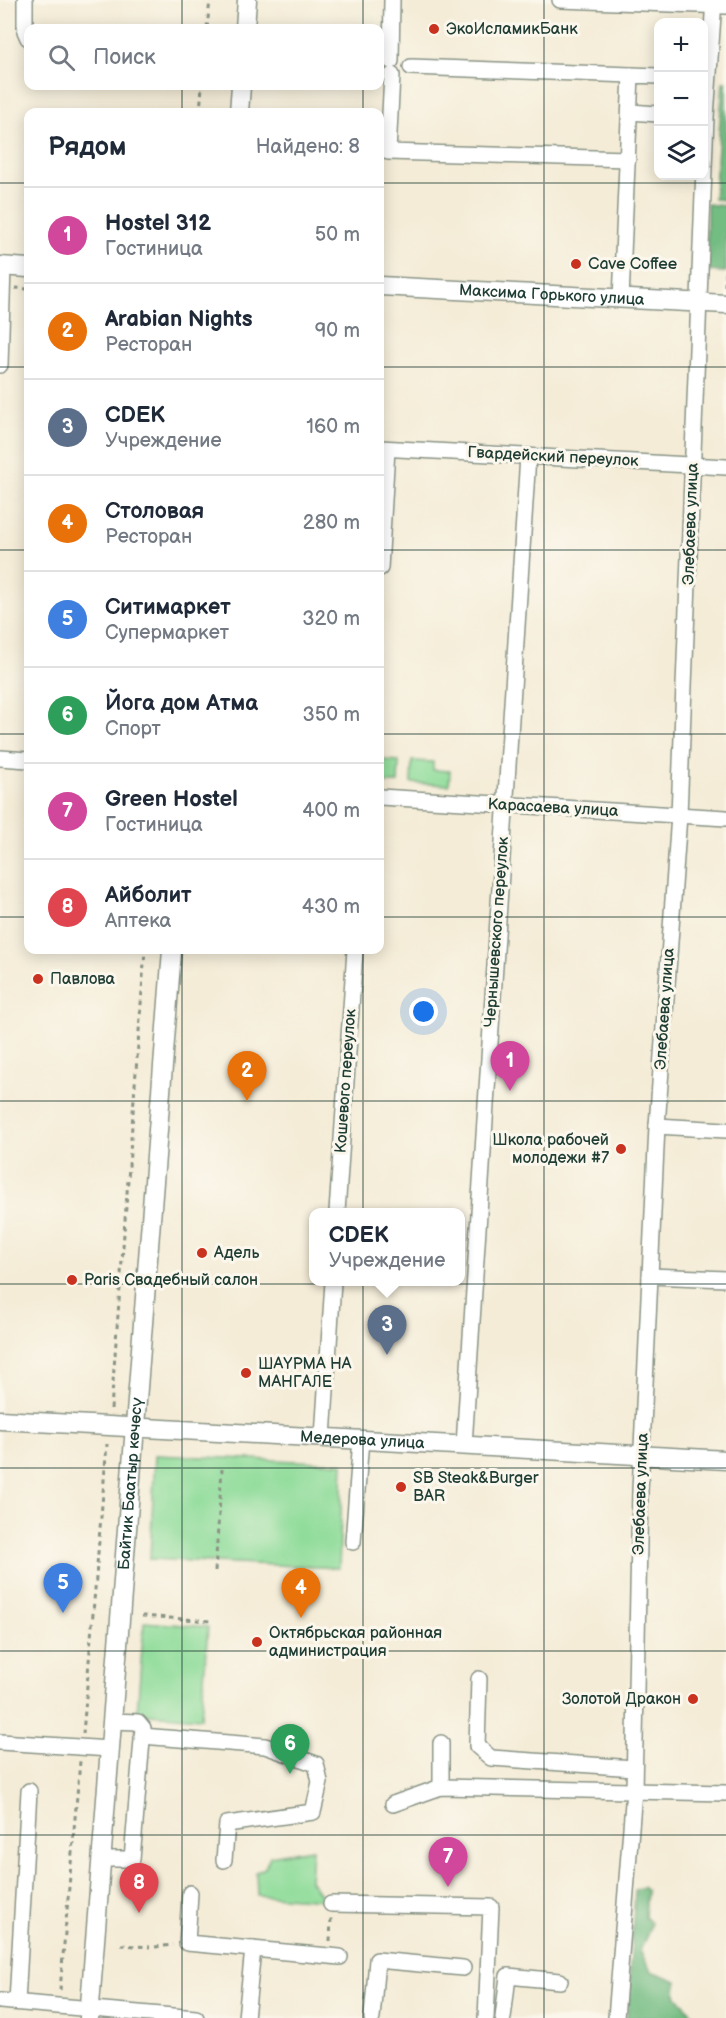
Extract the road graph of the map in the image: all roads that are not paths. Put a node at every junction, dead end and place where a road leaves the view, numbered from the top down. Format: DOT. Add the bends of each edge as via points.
graph roads {
  1 [pos="25,0"];
  2 [pos="247,0"];
  3 [pos="392,0"];
  4 [pos="560,0"];
  5 [pos="718,4"];
  6 [pos="25,24"];
  7 [pos="245,24"];
  8 [pos="411,67"];
  9 [pos="707,72"];
  10 [pos="631,75"];
  11 [pos="654,76"];
  12 [pos="241,90"];
  13 [pos="239,108"];
  14 [pos="630,112"];
  15 [pos="654,114"];
  16 [pos="705,126"];
  17 [pos="628,159"];
  18 [pos="1,266"];
  19 [pos="24,268"];
  20 [pos="384,286"];
  21 [pos="621,299"];
  22 [pos="700,303"];
  23 [pos="726,304"];
  24 [pos="0,365"];
  25 [pos="384,448"];
  26 [pos="528,456"];
  27 [pos="693,465"];
  28 [pos="726,467"];
  29 [pos="0,758"];
  30 [pos="24,760"];
  31 [pos="384,797"];
  32 [pos="505,805"];
  33 [pos="679,815"];
  34 [pos="726,818"];
  35 [pos="172,954"];
  36 [pos="354,954"];
  37 [pos="657,1126"];
  38 [pos="726,1131"];
  39 [pos="337,1208"];
  40 [pos="650,1276"];
  41 [pos="726,1279"];
  42 [pos="333,1286"];
  43 [pos="0,1420"];
  44 [pos="135,1427"];
  45 [pos="323,1437"];
  46 [pos="361,1439"];
  47 [pos="464,1445"];
  48 [pos="642,1455"];
  49 [pos="726,1460"];
  50 [pos="353,1542"];
  51 [pos="479,1679"];
  52 [pos="112,1721"];
  53 [pos="142,1736"];
  54 [pos="0,1742"];
  55 [pos="441,1743"];
  56 [pos="110,1749"];
  57 [pos="634,1768"];
  58 [pos="441,1787"];
  59 [pos="634,1790"];
  60 [pos="29,1791"];
  61 [pos="726,1793"];
  62 [pos="393,1804"];
  63 [pos="101,1859"];
  64 [pos="225,1860"];
  65 [pos="190,1893"];
  66 [pos="331,1904"];
  67 [pos="253,1949"];
  68 [pos="335,1957"];
  69 [pos="463,1968"];
  70 [pos="560,1981"];
  71 [pos="0,2001"];
  72 [pos="17,2002"];
  73 [pos="89,2013"];
  74 [pos="196,2018"];
  75 [pos="246,2018"];
  76 [pos="372,2018"];
  77 [pos="486,2018"];
  78 [pos="503,2018"];
  79 [pos="616,2018"];
  1 -- 6 [label="street"];
  2 -- 7 [label="main road"];
  3 -- 17 [label="street" via="388,152"];
  4 -- 5 [label="street"];
  5 -- 9 [label="street, Элебаева улица"];
  8 -- 10 [label="street"];
  10 -- 11 [label="street"];
  10 -- 14 [label="street"];
  12 -- 13 [label="main road"];
  14 -- 15 [label="street"];
  14 -- 17 [label="street"];
  16 -- 22 [label="street, Элебаева улица"];
  17 -- 21 [label="street"];
  18 -- 19 [label="main road"];
  18 -- 24 [label="street"];
  20 -- 21 [label="main road, Максима Горького улица"];
  21 -- 22 [label="main road, Максима Горького улица"];
  22 -- 23 [label="main road, Максима Горького улица"];
  22 -- 27 [label="street, Элебаева улица"];
  25 -- 26 [label="street, Гвардейский переулок"];
  26 -- 27 [label="street, Гвардейский переулок"];
  26 -- 32 [label="street, Чернышевского переулок"];
  27 -- 28 [label="street, Гвардейский переулок"];
  27 -- 33 [label="street, Элебаева улица"];
  29 -- 30 [label="street"];
  31 -- 32 [label="street, Карасаева улица"];
  32 -- 33 [label="street, Карасаева улица"];
  32 -- 47 [label="street, Чернышевского переулок"];
  33 -- 34 [label="street, Карасаева улица"];
  33 -- 37 [label="street, Элебаева улица"];
  35 -- 44 [label="main road, Байтик Баатыр көчөсү"];
  36 -- 39 [label="street, Кошевого переулок"];
  37 -- 38 [label="street"];
  37 -- 40 [label="street, Элебаева улица"];
  40 -- 41 [label="street"];
  40 -- 48 [label="street, Элебаева улица"];
  42 -- 45 [label="street"];
  43 -- 44 [label="main road, Медерова улица"];
  44 -- 45 [label="main road, Медерова улица"];
  44 -- 52 [label="main road, Байтик Баатыр көчөсү"];
  45 -- 46 [label="main road, Медерова улица"];
  46 -- 47 [label="main road, Медерова улица"];
  46 -- 50 [label="street"];
  47 -- 48 [label="main road, Медерова улица"];
  48 -- 49 [label="main road, Медерова улица"];
  48 -- 57 [label="street, Элебаева улица"];
  51 -- 57 [label="street" via="477,1746 491,1758"];
  52 -- 53 [label="street" via="138,1722 143,1728"];
  52 -- 56 [label="main road, Байтик Баатыр көчөсү"];
  53 -- 63 [label="street" via="132,1859"];
  53 -- 64 [label="street" via="265,1746 316,1764 320,1782 313,1812 227,1824"];
  54 -- 56 [label="street"];
  55 -- 58 [label="street"];
  56 -- 63 [label="main road, Байтик Баатыр көчөсү"];
  57 -- 59 [label="street, Элебаева улица"];
  58 -- 59 [label="street"];
  58 -- 62 [label="street"];
  59 -- 61 [label="street"];
  59 -- 79 [label="street, Элебаева улица"];
  60 -- 72 [label="street"];
  63 -- 73 [label="main road, Байтик Баатыр көчөсү"];
  65 -- 67 [label="street" via="187,1943"];
  66 -- 77 [label="street" via="491,1907"];
  67 -- 68 [label="street"];
  67 -- 75 [label="street"];
  69 -- 76 [label="street" via="377,1960"];
  70 -- 78 [label="street" via="508,1976"];
  71 -- 72 [label="street"];
  72 -- 73 [label="street"];
  73 -- 74 [label="street"];
}
